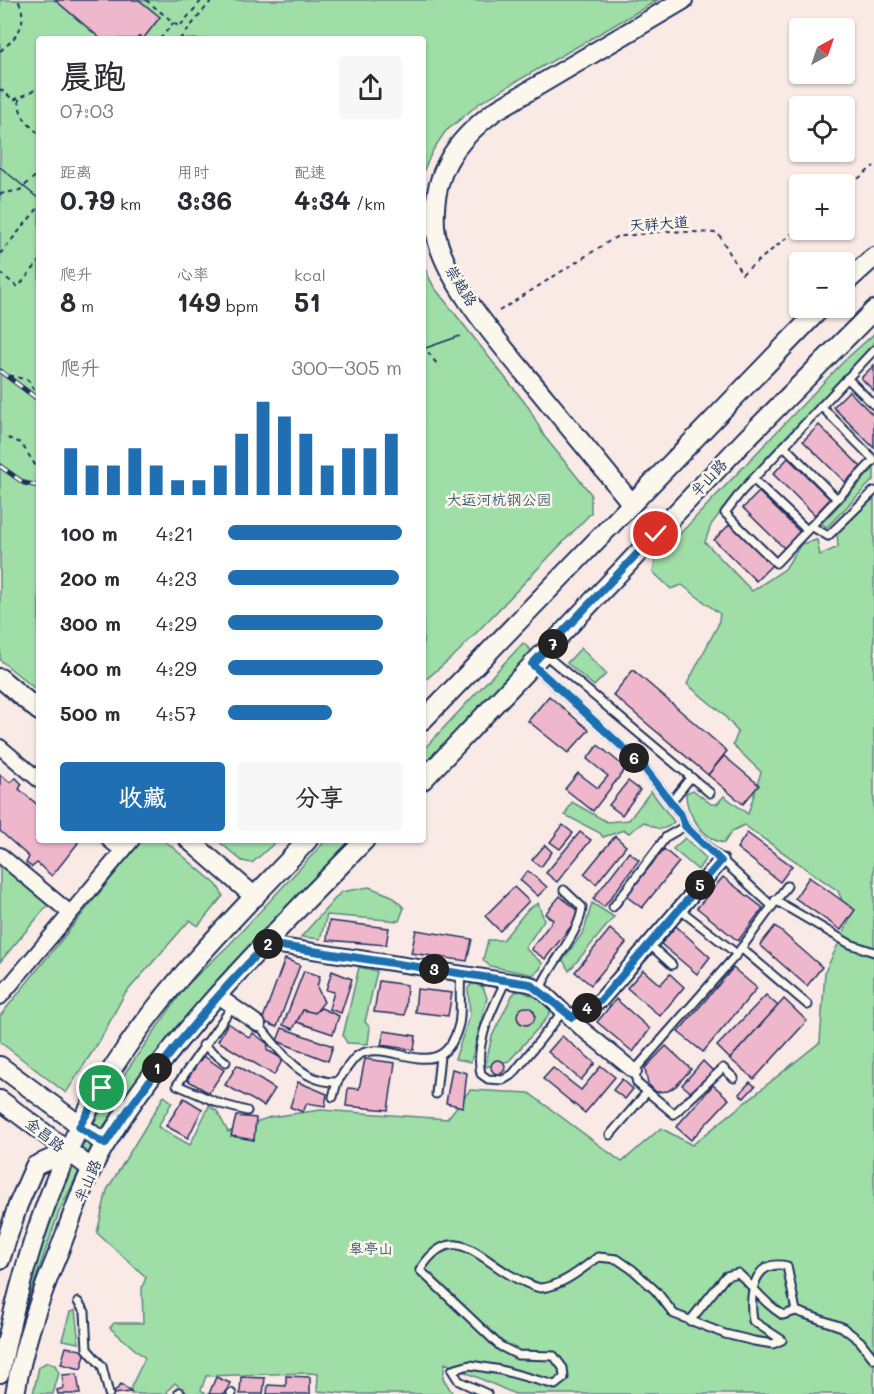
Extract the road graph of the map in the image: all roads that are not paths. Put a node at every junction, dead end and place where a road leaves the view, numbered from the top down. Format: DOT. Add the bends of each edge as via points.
graph roads {
  1 [pos="683,0"];
  2 [pos="874,257"];
  3 [pos="855,274"];
  4 [pos="874,310"];
  5 [pos="811,318"];
  6 [pos="874,350"];
  7 [pos="847,378"];
  8 [pos="874,405"];
  9 [pos="820,406"];
  10 [pos="783,446"];
  11 [pos="874,460"];
  12 [pos="753,479"];
  13 [pos="874,491"];
  14 [pos="837,499"];
  15 [pos="632,504"];
  16 [pos="809,528"];
  17 [pos="538,659"];
  18 [pos="0,678"];
  19 [pos="36,708"];
  20 [pos="426,717"];
  21 [pos="0,747"];
  22 [pos="36,777"];
  23 [pos="426,777"];
  24 [pos="691,777"];
  25 [pos="710,793"];
  26 [pos="671,802"];
  27 [pos="685,826"];
  28 [pos="113,843"];
  29 [pos="130,843"];
  30 [pos="192,843"];
  31 [pos="305,843"];
  32 [pos="363,843"];
  33 [pos="123,851"];
  34 [pos="0,855"];
  35 [pos="721,861"];
  36 [pos="787,886"];
  37 [pos="564,890"];
  38 [pos="255,897"];
  39 [pos="773,903"];
  40 [pos="613,907"];
  41 [pos="679,909"];
  42 [pos="70,913"];
  43 [pos="267,944"];
  44 [pos="649,944"];
  45 [pos="739,951"];
  46 [pos="874,952"];
  47 [pos="672,966"];
  48 [pos="461,973"];
  49 [pos="506,980"];
  50 [pos="540,989"];
  51 [pos="217,995"];
  52 [pos="0,997"];
  53 [pos="808,1005"];
  54 [pos="232,1007"];
  55 [pos="568,1013"];
  56 [pos="258,1024"];
  57 [pos="203,1045"];
  58 [pos="440,1056"];
  59 [pos="226,1062"];
  60 [pos="0,1066"];
  61 [pos="634,1071"];
  62 [pos="734,1078"];
  63 [pos="337,1082"];
  64 [pos="647,1092"];
  65 [pos="436,1094"];
  66 [pos="333,1097"];
  67 [pos="0,1100"];
  68 [pos="247,1111"];
  69 [pos="79,1127"];
  70 [pos="610,1135"];
  71 [pos="105,1144"];
  72 [pos="66,1152"];
  73 [pos="92,1169"];
  74 [pos="0,1260"];
  75 [pos="753,1287"];
  76 [pos="78,1302"];
  77 [pos="796,1311"];
  78 [pos="690,1320"];
  79 [pos="874,1359"];
  80 [pos="0,1373"];
  81 [pos="15,1394"];
  82 [pos="109,1394"];
  83 [pos="487,1394"];
  1 -- 15 [label="main road, 崇越路" via="479,123 454,148 438,182 435,227 447,266 490,330"];
  2 -- 3 [label="main road"];
  4 -- 17 [label="main road, 半山路" via="746,438"];
  5 -- 15 [label="main road"];
  6 -- 7 [label="lane"];
  7 -- 8 [label="lane"];
  7 -- 9 [label="lane"];
  9 -- 10 [label="lane"];
  9 -- 11 [label="lane"];
  10 -- 12 [label="lane"];
  10 -- 14 [label="lane"];
  11 -- 14 [label="lane"];
  12 -- 16 [label="lane"];
  12 -- 16 [label="lane" via="725,513 776,563"];
  13 -- 16 [label="lane" via="828,536"];
  14 -- 16 [label="lane"];
  15 -- 20 [label="main road"];
  17 -- 23 [label="main road, 半山路"];
  17 -- 24 [label="lane"];
  17 -- 26 [label="lane" via="642,765"];
  18 -- 19 [label="main road"];
  21 -- 22 [label="street"];
  24 -- 25 [label="lane"];
  24 -- 26 [label="lane"];
  26 -- 27 [label="lane"];
  27 -- 35 [label="lane"];
  27 -- 40 [label="lane" via="666,837"];
  28 -- 33 [label="street"];
  29 -- 33 [label="street"];
  30 -- 38 [label="main road"];
  31 -- 38 [label="main road, 半山路"];
  32 -- 43 [label="main road, 半山路"];
  33 -- 42 [label="street"];
  34 -- 42 [label="street"];
  35 -- 39 [label="lane"];
  35 -- 41 [label="street"];
  36 -- 39 [label="lane"];
  37 -- 50 [label="lane" via="582,907 581,921 549,968"];
  38 -- 69 [label="main road, 半山路" via="171,989 125,1049"];
  39 -- 45 [label="lane"];
  39 -- 46 [label="lane" via="850,945"];
  41 -- 44 [label="street"];
  41 -- 45 [label="lane"];
  42 -- 52 [label="street"];
  43 -- 48 [label="street"];
  43 -- 51 [label="main road, 半山路"];
  44 -- 47 [label="lane"];
  44 -- 55 [label="street" via="600,1001"];
  45 -- 53 [label="lane"];
  45 -- 61 [label="lane"];
  48 -- 49 [label="street"];
  48 -- 58 [label="lane" via="460,1022 450,1047"];
  49 -- 50 [label="street"];
  49 -- 55 [label="lane" via="485,1026 479,1064 481,1074 488,1078 503,1080 513,1074"];
  50 -- 55 [label="street"];
  51 -- 54 [label="street"];
  51 -- 71 [label="main road, 半山路" via="145,1084"];
  54 -- 56 [label="street"];
  54 -- 57 [label="lane"];
  55 -- 61 [label="street"];
  56 -- 63 [label="lane" via="298,1071 324,1082"];
  57 -- 59 [label="lane"];
  57 -- 68 [label="lane" via="177,1085"];
  58 -- 63 [label="lane" via="370,1052 358,1056"];
  58 -- 65 [label="lane"];
  60 -- 69 [label="main road, 金昌路"];
  61 -- 64 [label="lane" via="637,1083"];
  62 -- 64 [label="lane" via="723,1068 674,1114"];
  63 -- 66 [label="lane"];
  64 -- 70 [label="lane"];
  67 -- 72 [label="main road, 金昌路"];
  69 -- 71 [label="main road, 金昌路"];
  69 -- 72 [label="main road, 半山路"];
  71 -- 73 [label="main road, 半山路"];
  72 -- 73 [label="main road, 金昌路"];
  72 -- 74 [label="main road" via="35,1166"];
  72 -- 80 [label="main road, 半山路" via="24,1268"];
  73 -- 81 [label="main road, 半山路" via="43,1289"];
  75 -- 77 [label="lane" via="765,1304 783,1315"];
  75 -- 77 [label="lane" via="763,1269 775,1263 787,1266"];
  75 -- 78 [label="lane" via="738,1273 726,1276"];
  75 -- 78 [label="lane" via="753,1321 782,1340 773,1344 725,1335"];
  76 -- 82 [label="lane" via="85,1312 87,1349 102,1366"];
  77 -- 79 [label="lane" via="842,1327"];
  78 -- 83 [label="lane" via="674,1314 656,1291 617,1259 598,1257 565,1280 540,1288 511,1277 465,1246 448,1243 431,1253 420,1270 500,1346 518,1355 554,1356 563,1368 564,1378 555,1385 470,1365 452,1370 459,1382"];
}
